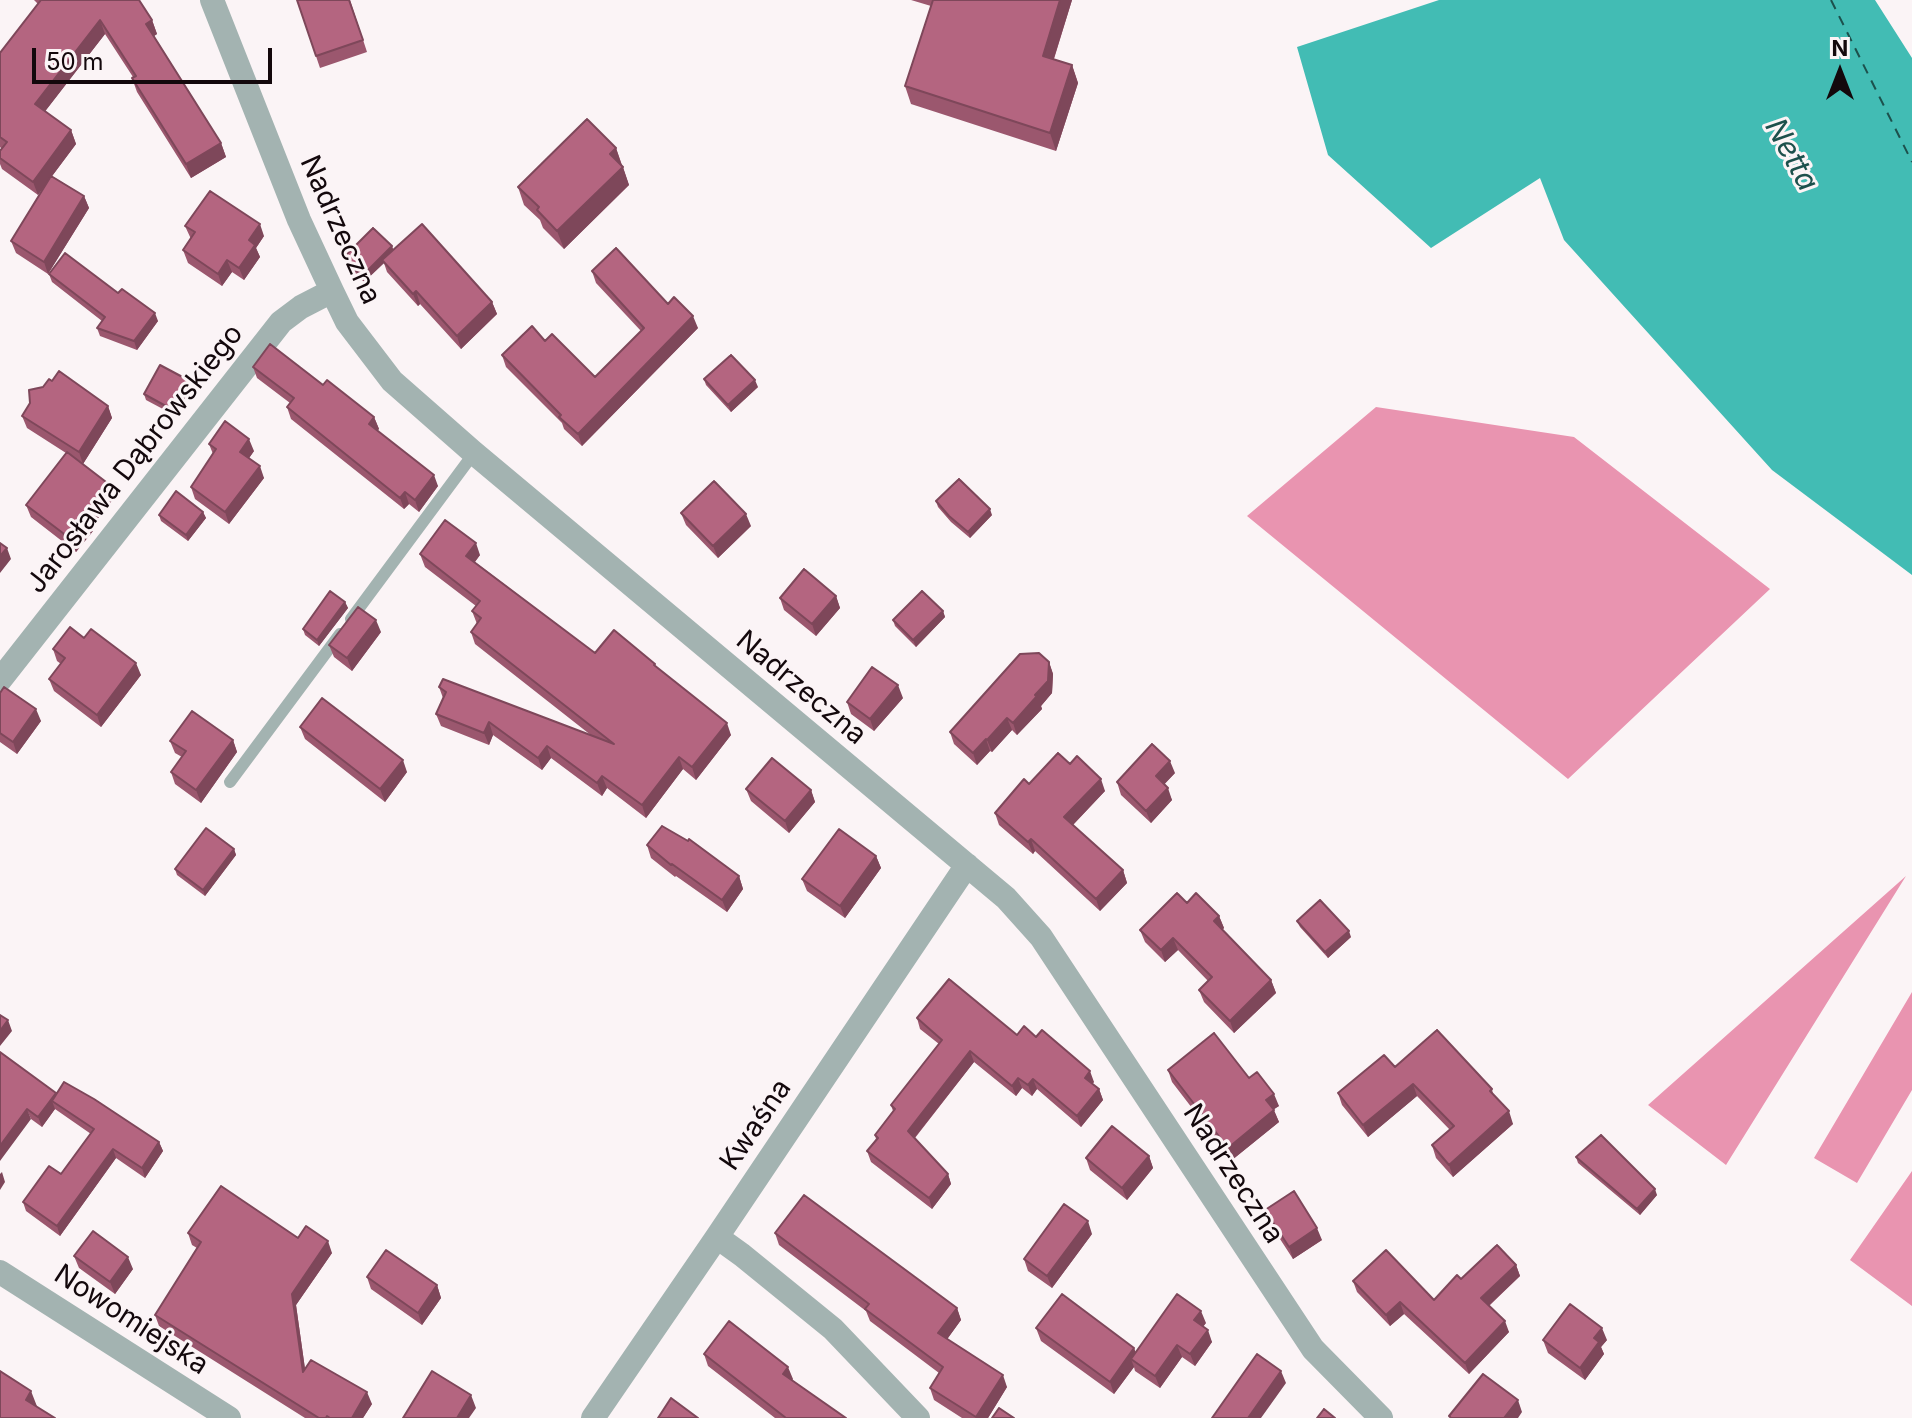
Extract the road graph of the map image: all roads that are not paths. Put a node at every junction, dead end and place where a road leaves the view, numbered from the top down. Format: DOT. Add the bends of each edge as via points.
graph roads {
  1 [pos="212,0"];
  2 [pos="332,291"];
  3 [pos="474,453"];
  4 [pos="0,680"];
  5 [pos="230,782"];
  6 [pos="967,865"];
  7 [pos="717,1237"];
  8 [pos="0,1272"];
  9 [pos="229,1418"];
  10 [pos="593,1418"];
  11 [pos="918,1418"];
  12 [pos="1381,1418"];
  1 -- 2 [label="street, Nadrzeczna"];
  2 -- 3 [label="street, Nadrzeczna" via="347,322 392,381"];
  2 -- 4 [label="street, Jarosława Dąbrowskiego" via="281,322"];
  3 -- 5 [label="lane"];
  3 -- 6 [label="street, Nadrzeczna"];
  6 -- 7 [label="street, Kwaśna"];
  6 -- 12 [label="street, Nadrzeczna" via="1041,937 1313,1349"];
  7 -- 10 [label="street, Kwaśna"];
  7 -- 11 [label="street" via="833,1329"];
  8 -- 9 [label="street, Nowomiejska"];
}
